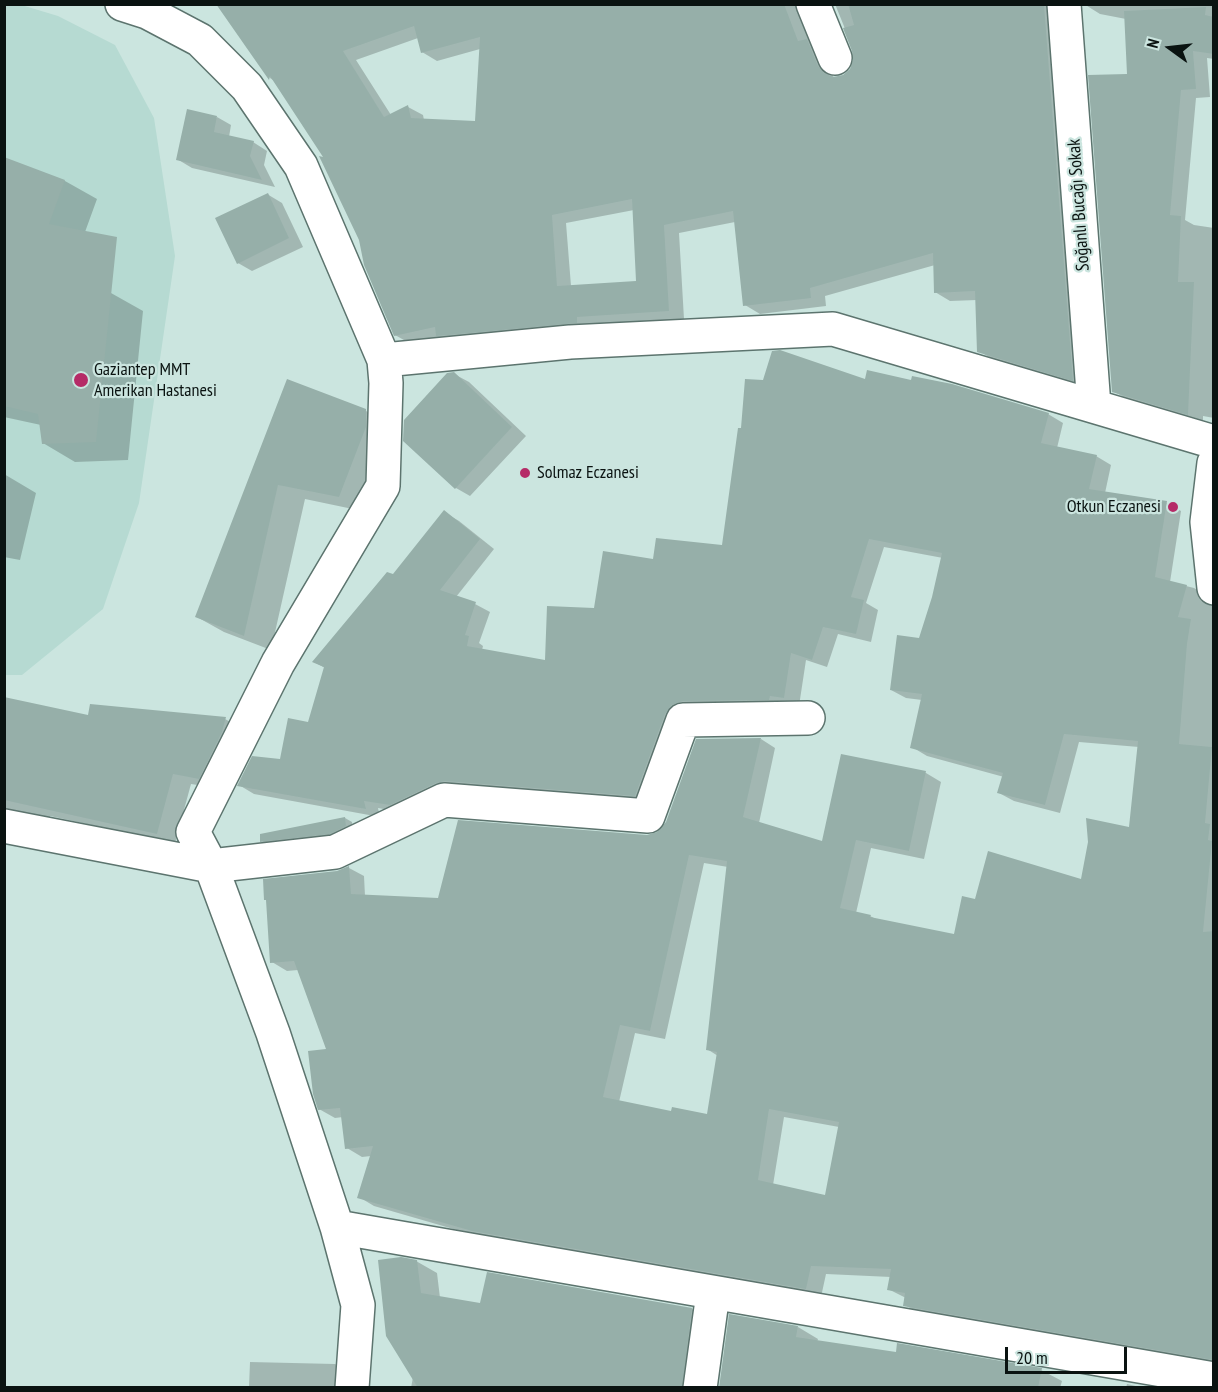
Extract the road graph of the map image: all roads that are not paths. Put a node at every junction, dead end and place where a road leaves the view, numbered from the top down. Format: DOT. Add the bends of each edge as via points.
graph roads {
  1 [pos="122,4"];
  2 [pos="813,4"];
  3 [pos="1064,4"];
  4 [pos="836,58"];
  5 [pos="384,360"];
  6 [pos="1094,406"];
  7 [pos="1214,442"];
  8 [pos="1214,463"];
  9 [pos="1210,523"];
  10 [pos="1214,588"];
  11 [pos="808,717"];
  12 [pos="4,826"];
  13 [pos="211,866"];
  14 [pos="338,1227"];
  15 [pos="713,1293"];
  16 [pos="1214,1379"];
  17 [pos="352,1388"];
  18 [pos="700,1388"];
  1 -- 5 [label="street" via="147,12 200,40 247,87 301,166"];
  2 -- 4 [label="street"];
  3 -- 6 [label="street, Soğanlı Bucağı Sokak"];
  5 -- 6 [label="street" via="570,342 833,328"];
  5 -- 13 [label="street" via="383,486 278,663 193,832"];
  6 -- 7 [label="street"];
  8 -- 9 [label="street"];
  9 -- 10 [label="street"];
  11 -- 13 [label="street" via="683,720 648,816 444,800 335,852"];
  12 -- 13 [label="street"];
  13 -- 14 [label="street" via="273,1033"];
  14 -- 15 [label="street"];
  14 -- 17 [label="street" via="358,1305"];
  15 -- 16 [label="street"];
  15 -- 18 [label="street"];
}
